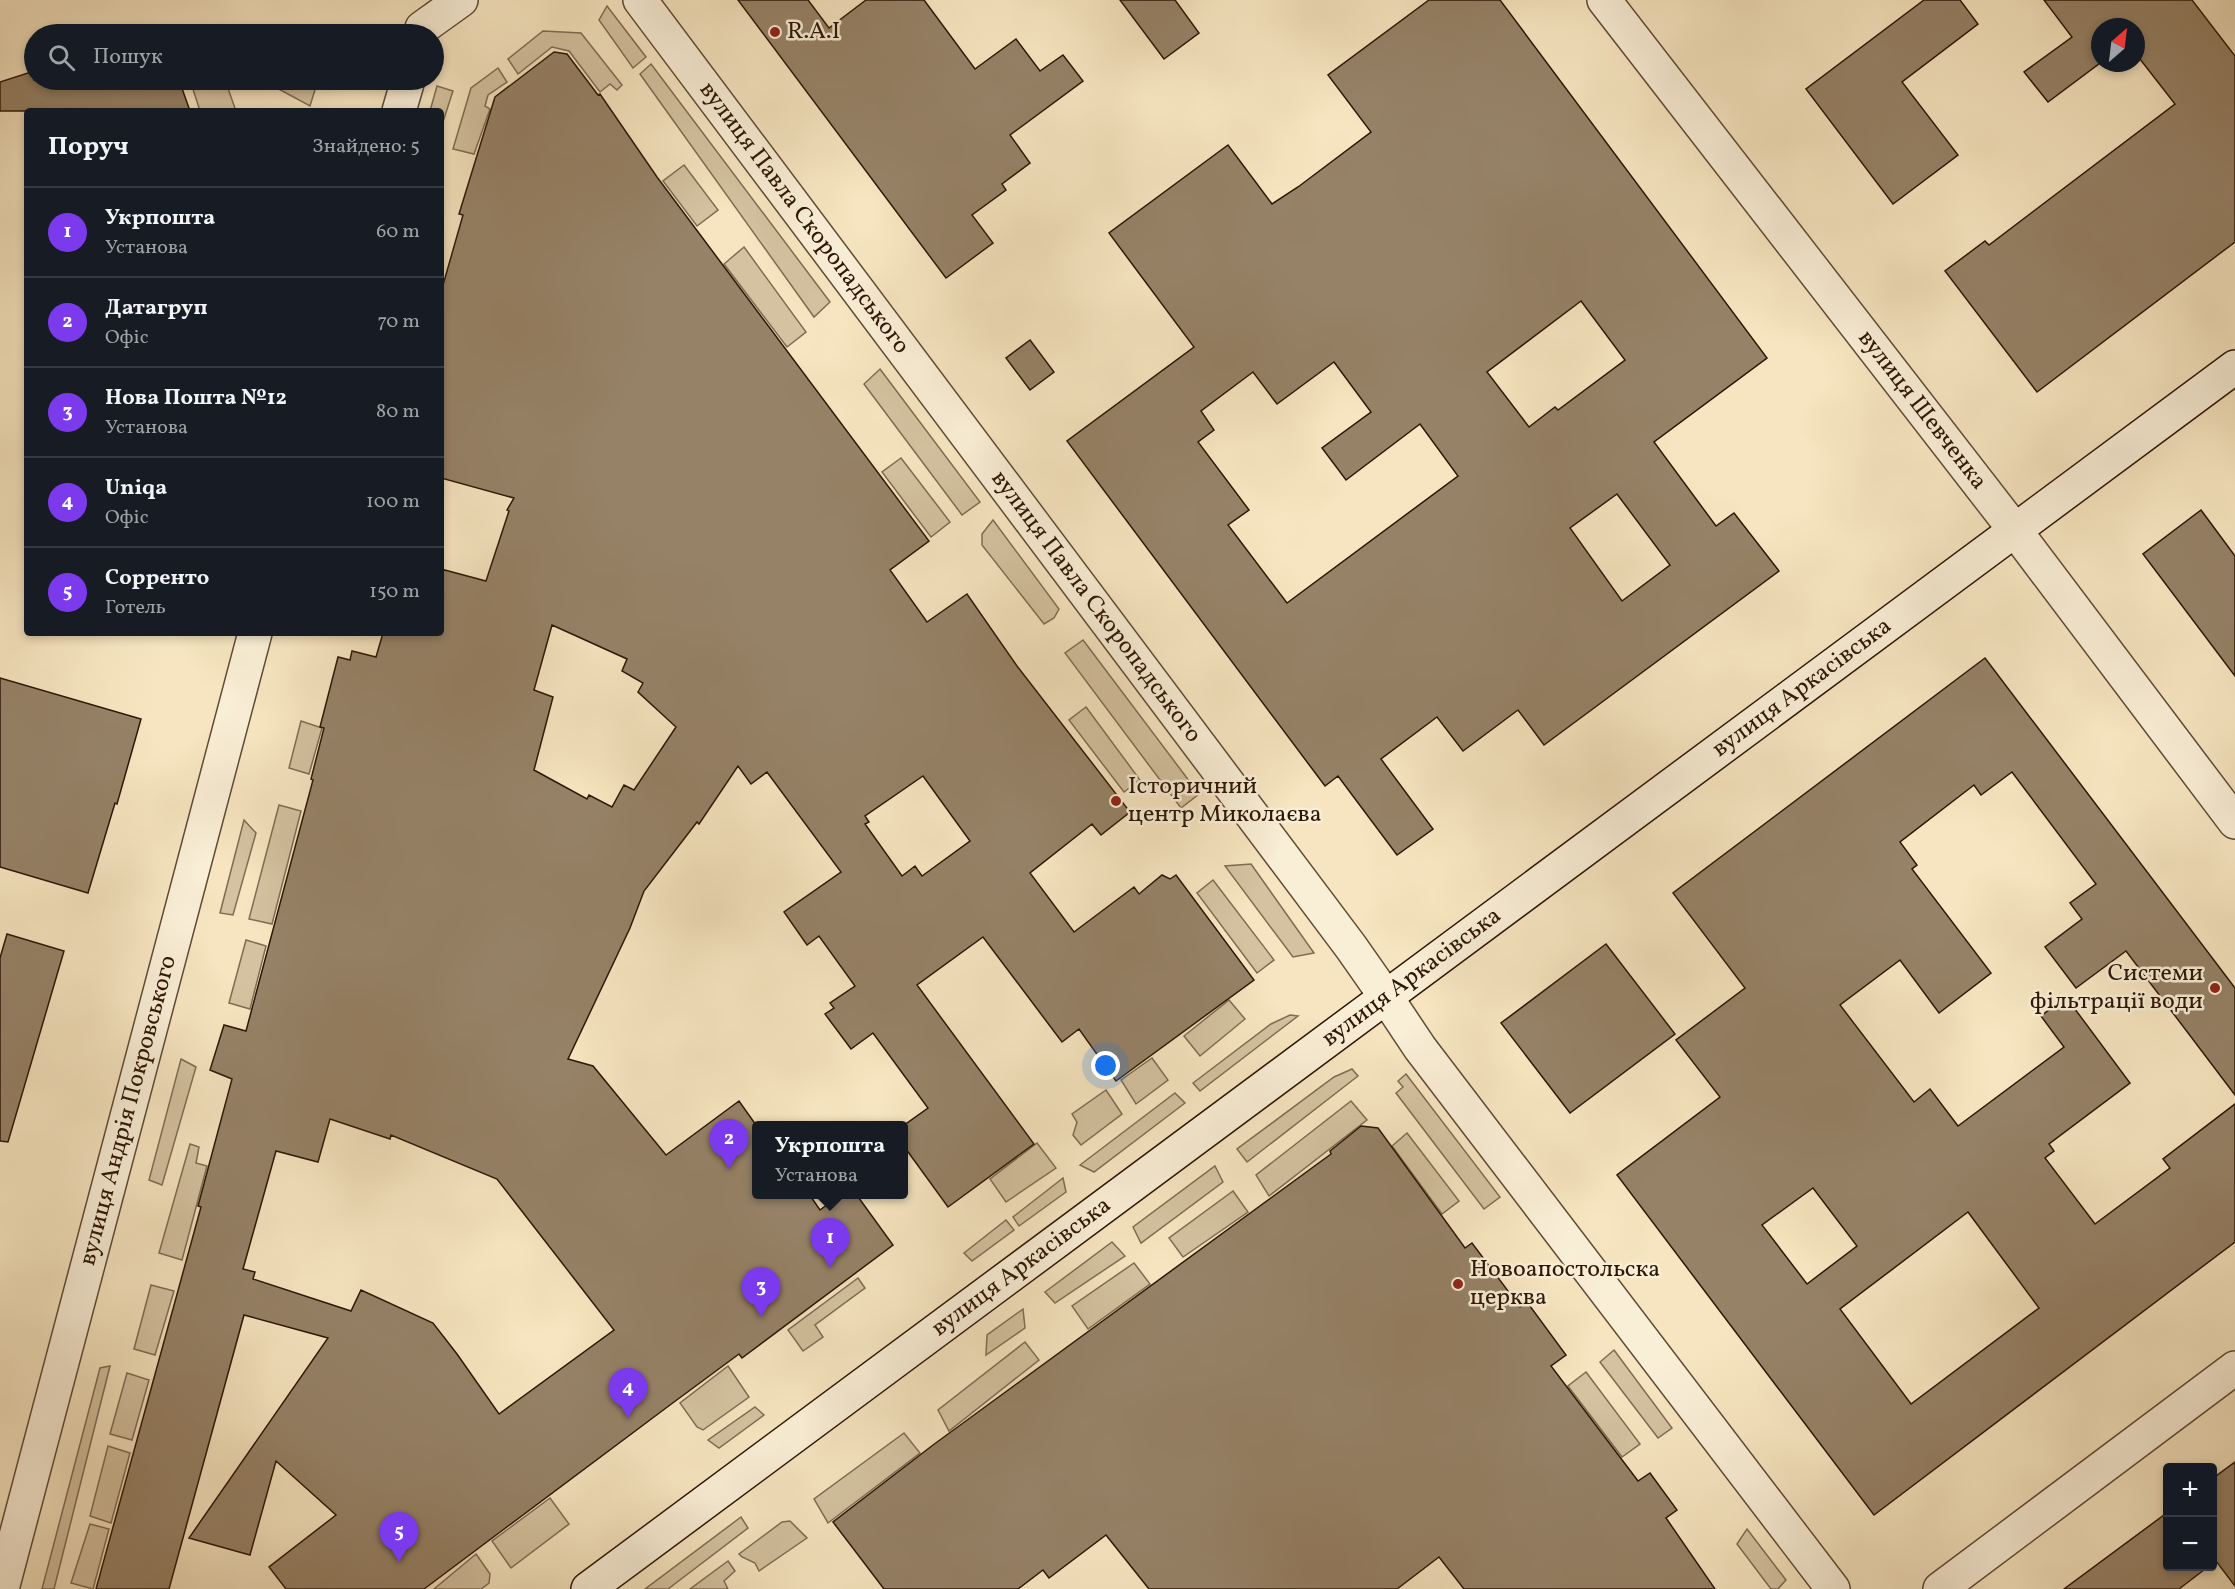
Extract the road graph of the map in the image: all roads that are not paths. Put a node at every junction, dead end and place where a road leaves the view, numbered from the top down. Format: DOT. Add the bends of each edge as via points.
graph roads {
  1 [pos="461,0"];
  2 [pos="640,0"];
  3 [pos="1605,0"];
  4 [pos="423,21"];
  5 [pos="405,90"];
  6 [pos="400,108"];
  7 [pos="2235,366"];
  8 [pos="2014,529"];
  9 [pos="254,636"];
  10 [pos="2235,822"];
  11 [pos="1386,997"];
  12 [pos="2235,1368"];
  13 [pos="2,1589"];
  14 [pos="588,1589"];
  15 [pos="1833,1589"];
  16 [pos="1940,1589"];
  1 -- 4 [label="street"];
  2 -- 11 [label="street, вулиця Павла Скоропадського"];
  3 -- 8 [label="street, вулиця Шевченка"];
  5 -- 6 [label="street"];
  7 -- 8 [label="street, вулиця Аркасівська"];
  8 -- 10 [label="street, вулиця Шевченка"];
  8 -- 11 [label="street, вулиця Аркасівська"];
  9 -- 13 [label="street, вулиця Андрія Покровського"];
  11 -- 14 [label="street, вулиця Аркасівська"];
  11 -- 15 [label="street, вулиця Павла Скоропадського" via="1420,1048"];
  12 -- 16 [label="street"];
}
